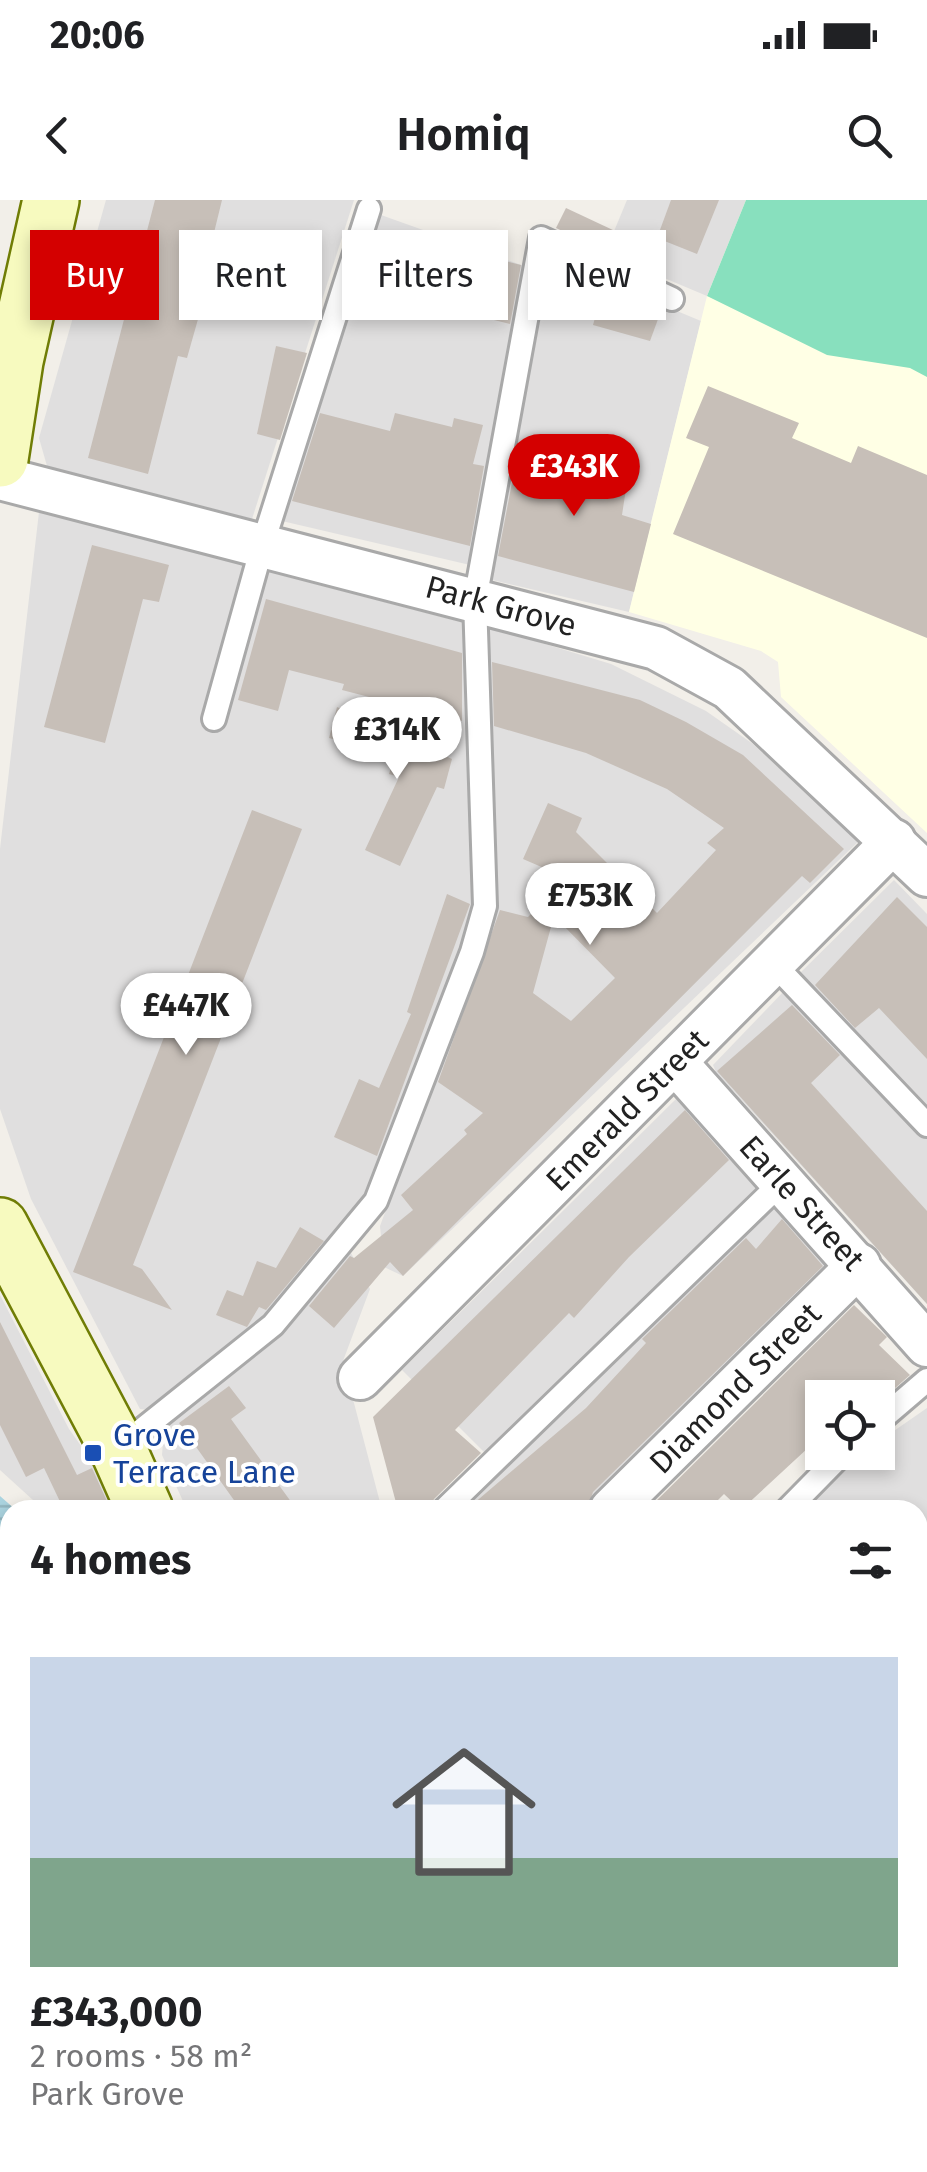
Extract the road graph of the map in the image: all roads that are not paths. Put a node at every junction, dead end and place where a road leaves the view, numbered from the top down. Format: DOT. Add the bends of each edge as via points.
graph roads {
  1 [pos="52,200"];
  2 [pos="369,209"];
  3 [pos="672,299"];
  4 [pos="13,303"];
  5 [pos="0,458"];
  6 [pos="0,478"];
  7 [pos="263,543"];
  8 [pos="476,600"];
  9 [pos="214,719"];
  10 [pos="894,841"];
  11 [pos="927,876"];
  12 [pos="772,962"];
  13 [pos="675,1062"];
  14 [pos="927,1125"];
  15 [pos="783,1181"];
  16 [pos="0,1226"];
  17 [pos="858,1265"];
  18 [pos="927,1345"];
  19 [pos="360,1378"];
  20 [pos="927,1380"];
  21 [pos="895,1407"];
  22 [pos="118,1449"];
  23 [pos="826,1470"];
  24 [pos="141,1500"];
  25 [pos="454,1500"];
  26 [pos="621,1500"];
  27 [pos="797,1500"];
  1 -- 4 [label="street"];
  2 -- 7 [label="lane"];
  3 -- 8 [label="lane" via="541,238"];
  4 -- 5 [label="street"];
  6 -- 7 [label="street, Park Grove"];
  7 -- 8 [label="street, Park Grove"];
  7 -- 9 [label="lane"];
  8 -- 10 [label="street, Park Grove" via="662,635"];
  8 -- 22 [label="lane" via="484,906 376,1200 274,1325"];
  10 -- 11 [label="street, Park Grove"];
  10 -- 12 [label="street, Emerald Street"];
  12 -- 13 [label="street, Emerald Street"];
  12 -- 14 [label="lane"];
  13 -- 15 [label="street, Earle Street"];
  13 -- 19 [label="street, Emerald Street"];
  15 -- 17 [label="street, Earle Street"];
  15 -- 25 [label="lane"];
  16 -- 22 [label="street"];
  17 -- 18 [label="street, Earle Street"];
  17 -- 26 [label="street, Diamond Street"];
  20 -- 21 [label="lane"];
  22 -- 24 [label="street"];
  23 -- 27 [label="lane"];
}
